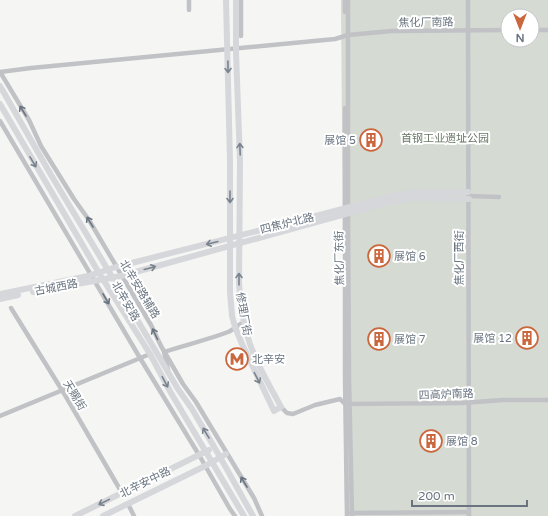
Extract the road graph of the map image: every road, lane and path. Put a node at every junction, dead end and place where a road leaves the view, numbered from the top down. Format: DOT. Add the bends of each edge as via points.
graph roads {
  1 [pos="189,0"];
  2 [pos="226,0"];
  3 [pos="236,0"];
  4 [pos="241,0"];
  5 [pos="345,0"];
  6 [pos="348,0"];
  7 [pos="468,0"];
  8 [pos="189,10"];
  9 [pos="468,30"];
  10 [pos="500,30"];
  11 [pos="241,36"];
  12 [pos="347,36"];
  13 [pos="227,50"];
  14 [pos="236,50"];
  15 [pos="0,72"];
  16 [pos="0,86"];
  17 [pos="0,104"];
  18 [pos="0,121"];
  19 [pos="41,146"];
  20 [pos="51,175"];
  21 [pos="42,176"];
  22 [pos="35,178"];
  23 [pos="53,194"];
  24 [pos="469,196"];
  25 [pos="499,197"];
  26 [pos="346,211"];
  27 [pos="57,217"];
  28 [pos="240,236"];
  29 [pos="230,238"];
  30 [pos="239,243"];
  31 [pos="230,246"];
  32 [pos="116,267"];
  33 [pos="108,270"];
  34 [pos="99,273"];
  35 [pos="121,276"];
  36 [pos="93,277"];
  37 [pos="112,277"];
  38 [pos="103,278"];
  39 [pos="0,294"];
  40 [pos="0,299"];
  41 [pos="11,308"];
  42 [pos="244,322"];
  43 [pos="234,327"];
  44 [pos="164,352"];
  45 [pos="150,354"];
  46 [pos="140,358"];
  47 [pos="170,376"];
  48 [pos="62,391"];
  49 [pos="548,400"];
  50 [pos="470,402"];
  51 [pos="348,404"];
  52 [pos="281,407"];
  53 [pos="0,416"];
  54 [pos="214,447"];
  55 [pos="206,451"];
  56 [pos="226,454"];
  57 [pos="199,455"];
  58 [pos="220,457"];
  59 [pos="212,462"];
  60 [pos="205,466"];
  61 [pos="122,493"];
  62 [pos="128,504"];
  63 [pos="350,514"];
  64 [pos="469,514"];
  65 [pos="75,516"];
  66 [pos="103,516"];
  67 [pos="134,516"];
  68 [pos="235,516"];
  69 [pos="244,516"];
  70 [pos="253,516"];
  71 [pos="262,516"];
  1 -- 8 [label="street"];
  2 -- 13 [label="main road, 修理厂街"];
  3 -- 14 [label="main road, 修理厂街"];
  4 -- 11 [label="street"];
  5 -- 12 [label="street, 焦化厂东街"];
  6 -- 12 [label="street, 焦化厂东街"];
  7 -- 9 [label="street, 焦化厂西街"];
  9 -- 10 [label="street, 焦化厂南路"];
  9 -- 12 [label="street, 焦化厂南路" via="392,31"];
  9 -- 24 [label="street, 焦化厂西街"];
  12 -- 14 [label="street, 焦化厂南路"];
  12 -- 26 [label="street, 焦化厂东街"];
  13 -- 14 [label="street, 焦化厂南路"];
  13 -- 15 [label="street, 焦化厂南路"];
  13 -- 29 [label="main road, 修理厂街, one-way"];
  28 -- 14 [label="main road, 修理厂街, one-way"];
  19 -- 15 [label="street, 北辛安路辅路, one-way" via="29,120"];
  16 -- 20 [label="main road, 北辛安路"];
  17 -- 21 [label="main road, 北辛安路, one-way"];
  18 -- 22 [label="street"];
  19 -- 20 [label="street"];
  32 -- 19 [label="street, 北辛安路辅路, one-way"];
  20 -- 33 [label="main road, 北辛安路"];
  21 -- 22 [label="street"];
  21 -- 23 [label="main road, 北辛安路"];
  22 -- 27 [label="street"];
  23 -- 27 [label="street"];
  23 -- 34 [label="main road, 北辛安路"];
  24 -- 25 [label="street"];
  24 -- 26 [label="main road, 四焦炉北路" via="414,192 380,198"];
  24 -- 50 [label="street, 焦化厂西街"];
  26 -- 28 [label="main road, 四焦炉北路"];
  26 -- 30 [label="main road, 四焦炉北路"];
  26 -- 51 [label="street, 焦化厂东街"];
  27 -- 36 [label="street"];
  28 -- 29 [label="main road, 四焦炉北路"];
  28 -- 30 [label="main road, 修理厂街"];
  29 -- 31 [label="main road, 修理厂街"];
  29 -- 32 [label="main road, 四焦炉北路, one-way"];
  30 -- 31 [label="main road, 四焦炉北路"];
  42 -- 30 [label="main road, 修理厂街, one-way" via="240,304"];
  35 -- 31 [label="main road, 四焦炉北路, one-way"];
  31 -- 43 [label="main road, 修理厂街" via="230,292"];
  32 -- 33 [label="main road, 四焦炉北路"];
  32 -- 35 [label="street, 北辛安路辅路"];
  33 -- 34 [label="main road, 古城西路"];
  33 -- 37 [label="main road, 北辛安路"];
  34 -- 36 [label="main road, 古城西路"];
  34 -- 38 [label="main road, 北辛安路"];
  35 -- 37 [label="main road, 四焦炉北路"];
  44 -- 35 [label="street, 北辛安路辅路, one-way"];
  36 -- 38 [label="main road, 古城西路"];
  36 -- 39 [label="main road, 古城西路"];
  36 -- 40 [label="main road, 古城西路"];
  36 -- 46 [label="street, one-way"];
  37 -- 38 [label="main road, 古城西路"];
  37 -- 47 [label="main road, 北辛安路"];
  38 -- 45 [label="main road, 北辛安路"];
  41 -- 48 [label="street, 天赐街"];
  42 -- 43 [label="street"];
  42 -- 52 [label="main road, 修理厂街" via="256,359"];
  43 -- 44 [label="street" via="218,336"];
  43 -- 52 [label="main road, 修理厂街, one-way" via="274,411"];
  44 -- 47 [label="street"];
  44 -- 56 [label="street, 北辛安路辅路"];
  45 -- 46 [label="street"];
  45 -- 55 [label="main road, 北辛安路, one-way"];
  46 -- 48 [label="street"];
  46 -- 57 [label="street"];
  54 -- 47 [label="main road, 北辛安路, one-way"];
  48 -- 53 [label="street"];
  48 -- 61 [label="street, 天赐街"];
  49 -- 50 [label="street, 四高炉南路"];
  50 -- 51 [label="street, 四高炉南路"];
  50 -- 64 [label="street, 焦化厂西街"];
  51 -- 52 [label="street, 四高炉南路" via="340,399 307,407 293,414 287,413"];
  51 -- 63 [label="street, 焦化厂东街"];
  54 -- 55 [label="main road, 北辛安中路"];
  54 -- 58 [label="main road, 北辛安路"];
  55 -- 57 [label="main road, 北辛安中路"];
  55 -- 59 [label="main road, 北辛安路"];
  56 -- 58 [label="main road, 北辛安中路"];
  71 -- 56 [label="street, 北辛安路辅路, one-way" via="254,498"];
  57 -- 60 [label="street"];
  57 -- 61 [label="main road, 北辛安中路"];
  58 -- 59 [label="main road, 北辛安中路"];
  58 -- 70 [label="main road, 北辛安路"];
  59 -- 60 [label="main road, 北辛安中路"];
  59 -- 69 [label="main road, 北辛安路"];
  60 -- 62 [label="main road, 北辛安中路"];
  60 -- 68 [label="street"];
  61 -- 65 [label="main road, 北辛安中路, one-way"];
  62 -- 66 [label="main road, 北辛安中路"];
  62 -- 67 [label="street"];
  63 -- 64 [label="street"];
}
